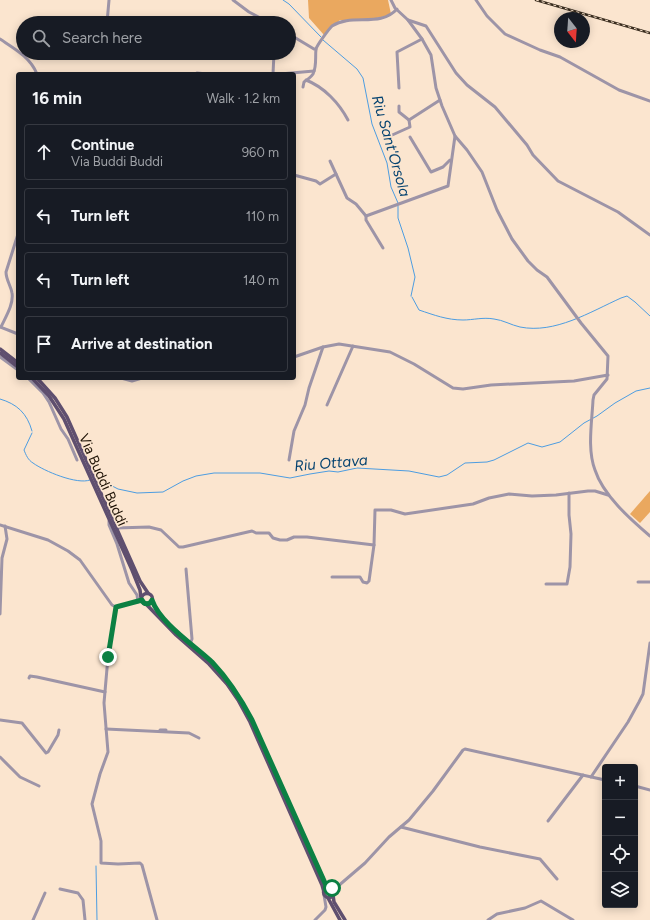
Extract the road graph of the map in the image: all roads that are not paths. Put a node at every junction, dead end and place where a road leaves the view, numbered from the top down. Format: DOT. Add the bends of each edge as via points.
graph roads {
  1 [pos="109,0"];
  2 [pos="233,0"];
  3 [pos="391,0"];
  4 [pos="476,0"];
  5 [pos="397,9"];
  6 [pos="107,16"];
  7 [pos="257,16"];
  8 [pos="408,20"];
  9 [pos="296,38"];
  10 [pos="422,39"];
  11 [pos="0,40"];
  12 [pos="316,49"];
  13 [pos="16,51"];
  14 [pos="28,60"];
  15 [pos="274,60"];
  16 [pos="314,71"];
  17 [pos="36,72"];
  18 [pos="273,72"];
  19 [pos="296,73"];
  20 [pos="306,80"];
  21 [pos="303,88"];
  22 [pos="398,88"];
  23 [pos="440,100"];
  24 [pos="650,101"];
  25 [pos="399,106"];
  26 [pos="348,120"];
  27 [pos="409,120"];
  28 [pos="390,136"];
  29 [pos="455,136"];
  30 [pos="410,137"];
  31 [pos="451,159"];
  32 [pos="330,161"];
  33 [pos="336,174"];
  34 [pos="296,176"];
  35 [pos="366,216"];
  36 [pos="650,235"];
  37 [pos="16,240"];
  38 [pos="383,248"];
  39 [pos="0,327"];
  40 [pos="16,333"];
  41 [pos="353,346"];
  42 [pos="322,347"];
  43 [pos="0,349"];
  44 [pos="0,353"];
  45 [pos="296,356"];
  46 [pos="0,357"];
  47 [pos="16,361"];
  48 [pos="16,365"];
  49 [pos="16,369"];
  50 [pos="608,375"];
  51 [pos="30,380"];
  52 [pos="34,380"];
  53 [pos="39,380"];
  54 [pos="327,405"];
  55 [pos="52,408"];
  56 [pos="60,412"];
  57 [pos="77,460"];
  58 [pos="288,460"];
  59 [pos="91,474"];
  60 [pos="94,483"];
  61 [pos="569,493"];
  62 [pos="608,495"];
  63 [pos="110,521"];
  64 [pos="0,525"];
  65 [pos="5,526"];
  66 [pos="116,528"];
  67 [pos="650,536"];
  68 [pos="374,545"];
  69 [pos="120,553"];
  70 [pos="125,554"];
  71 [pos="186,569"];
  72 [pos="332,577"];
  73 [pos="638,582"];
  74 [pos="650,582"];
  75 [pos="546,584"];
  76 [pos="148,593"];
  77 [pos="140,600"];
  78 [pos="152,600"];
  79 [pos="146,604"];
  80 [pos="116,607"];
  81 [pos="0,614"];
  82 [pos="650,643"];
  83 [pos="190,644"];
  84 [pos="649,661"];
  85 [pos="29,678"];
  86 [pos="105,692"];
  87 [pos="0,720"];
  88 [pos="106,729"];
  89 [pos="59,730"];
  90 [pos="166,730"];
  91 [pos="199,738"];
  92 [pos="0,757"];
  93 [pos="583,775"];
  94 [pos="591,776"];
  95 [pos="602,779"];
  96 [pos="39,786"];
  97 [pos="638,787"];
  98 [pos="650,790"];
  99 [pos="548,821"];
  100 [pos="401,827"];
  101 [pos="557,879"];
  102 [pos="330,887"];
  103 [pos="337,887"];
  104 [pos="60,889"];
  105 [pos="45,893"];
  106 [pos="324,893"];
  107 [pos="334,894"];
  108 [pos="328,898"];
  109 [pos="33,920"];
  110 [pos="85,920"];
  111 [pos="157,920"];
  112 [pos="316,920"];
  113 [pos="340,920"];
  114 [pos="345,920"];
  115 [pos="488,920"];
  116 [pos="573,920"];
  1 -- 6 [label="street"];
  2 -- 7 [label="street"];
  3 -- 5 [label="street"];
  4 -- 24 [label="street" via="487,16 505,34 560,57 619,90"];
  5 -- 8 [label="street"];
  5 -- 12 [label="street" via="382,19 338,23 330,28"];
  8 -- 10 [label="street"];
  8 -- 36 [label="street" via="426,26 456,73 467,85 496,107 528,145 533,155 558,181 618,212"];
  9 -- 12 [label="street"];
  10 -- 22 [label="street" via="397,52"];
  10 -- 23 [label="street" via="430,55"];
  11 -- 13 [label="street"];
  12 -- 16 [label="street"];
  14 -- 17 [label="street"];
  15 -- 18 [label="street"];
  16 -- 19 [label="street"];
  16 -- 20 [label="street"];
  20 -- 21 [label="street"];
  20 -- 26 [label="street" via="315,84 339,105"];
  23 -- 27 [label="street"];
  23 -- 29 [label="street"];
  25 -- 27 [label="street" via="399,112"];
  27 -- 28 [label="street" via="410,127"];
  29 -- 31 [label="street"];
  29 -- 50 [label="street" via="482,172 512,239 528,261 548,277 608,356"];
  30 -- 31 [label="street" via="431,172 443,167"];
  31 -- 35 [label="street" via="448,186"];
  32 -- 33 [label="street"];
  33 -- 34 [label="street" via="320,184"];
  33 -- 35 [label="street" via="347,198"];
  35 -- 38 [label="street"];
  37 -- 39 [label="street" via="6,272 12,302"];
  39 -- 40 [label="street"];
  41 -- 42 [label="street" via="339,344"];
  41 -- 50 [label="street" via="390,352 453,388 574,381"];
  41 -- 54 [label="street"];
  42 -- 45 [label="street"];
  42 -- 58 [label="street" via="305,405 294,431"];
  43 -- 47 [label="main road"];
  44 -- 48 [label="main road"];
  46 -- 49 [label="street"];
  50 -- 62 [label="street" via="594,395 592,416 594,470"];
  51 -- 55 [label="street" via="43,393"];
  52 -- 56 [label="main road, Via Buddi Buddi"];
  53 -- 59 [label="main road, Via Buddi Buddi" via="62,408"];
  55 -- 56 [label="street"];
  55 -- 57 [label="street"];
  56 -- 59 [label="main road, Via Buddi Buddi"];
  59 -- 60 [label="main road, Via Buddi Buddi"];
  60 -- 63 [label="main road, Via Buddi Buddi"];
  60 -- 66 [label="main road, Via Buddi Buddi"];
  61 -- 62 [label="street" via="588,491"];
  61 -- 68 [label="street" via="532,496 509,494 473,504 406,514 391,510 374,510"];
  61 -- 75 [label="street" via="571,534 567,584"];
  62 -- 67 [label="street"];
  63 -- 69 [label="street" via="109,525"];
  63 -- 70 [label="main road, Via Buddi Buddi"];
  64 -- 65 [label="street"];
  65 -- 80 [label="street" via="48,540 68,551 80,560"];
  65 -- 81 [label="street"];
  66 -- 68 [label="street" via="150,527 162,530 179,547 252,531 269,532 273,538 280,540 307,537"];
  66 -- 76 [label="main road, Via Buddi Buddi"];
  68 -- 72 [label="street" via="367,583 360,577"];
  69 -- 70 [label="street"];
  69 -- 77 [label="street" via="129,583"];
  70 -- 77 [label="main road, Via Buddi Buddi" via="136,580"];
  71 -- 83 [label="street" via="192,639"];
  73 -- 74 [label="street"];
  76 -- 77 [label="main road"];
  76 -- 78 [label="main road"];
  77 -- 79 [label="main road"];
  77 -- 80 [label="street"];
  78 -- 79 [label="main road"];
  78 -- 83 [label="main road" via="160,613"];
  79 -- 106 [label="main road" via="209,664 238,700 250,722"];
  80 -- 86 [label="street"];
  82 -- 84 [label="street"];
  83 -- 102 [label="main road" via="230,682 241,698 325,883"];
  84 -- 94 [label="street" via="643,694 636,709"];
  85 -- 86 [label="street" via="30,676"];
  86 -- 88 [label="street"];
  87 -- 89 [label="street" via="22,723 46,753"];
  88 -- 90 [label="street"];
  88 -- 91 [label="street" via="189,733"];
  88 -- 111 [label="street" via="108,752 92,804 102,841 101,863 142,865"];
  92 -- 96 [label="street" via="20,777"];
  93 -- 94 [label="street"];
  93 -- 99 [label="street"];
  93 -- 100 [label="street" via="465,749"];
  94 -- 95 [label="street"];
  97 -- 98 [label="street"];
  100 -- 101 [label="street" via="540,859"];
  100 -- 103 [label="street"];
  102 -- 103 [label="street"];
  102 -- 106 [label="main road" via="325,889"];
  102 -- 107 [label="main road"];
  103 -- 107 [label="street"];
  104 -- 110 [label="street" via="78,893 83,900"];
  105 -- 109 [label="street"];
  106 -- 108 [label="main road"];
  106 -- 112 [label="street" via="326,907"];
  107 -- 108 [label="main road"];
  107 -- 114 [label="main road" via="334,902"];
  108 -- 113 [label="main road"];
  115 -- 116 [label="street" via="497,914 525,908 541,901"];
}
